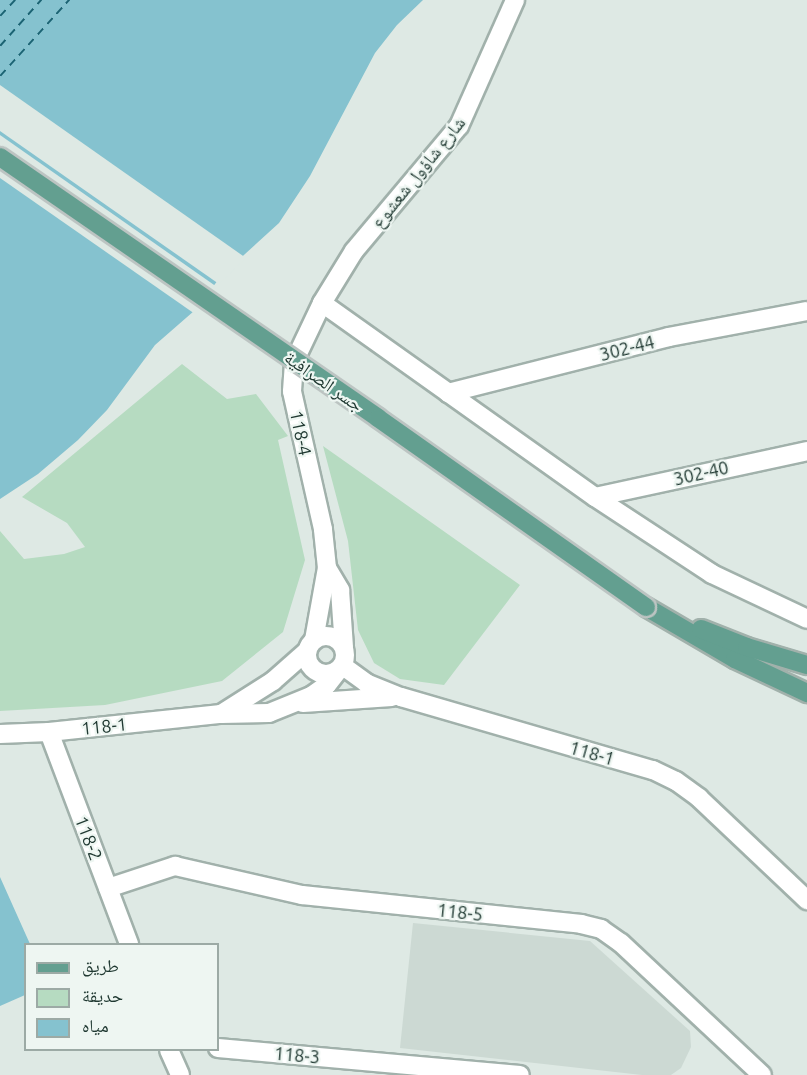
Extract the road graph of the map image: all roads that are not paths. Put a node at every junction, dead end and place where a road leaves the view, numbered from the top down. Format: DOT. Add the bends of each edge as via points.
graph roads {
  1 [pos="515,0"];
  2 [pos="0,157"];
  3 [pos="322,303"];
  4 [pos="807,310"];
  5 [pos="448,393"];
  6 [pos="807,451"];
  7 [pos="595,497"];
  8 [pos="327,568"];
  9 [pos="646,607"];
  10 [pos="807,619"];
  11 [pos="311,645"];
  12 [pos="344,647"];
  13 [pos="807,665"];
  14 [pos="340,669"];
  15 [pos="807,693"];
  16 [pos="401,697"];
  17 [pos="298,703"];
  18 [pos="221,714"];
  19 [pos="49,732"];
  20 [pos="0,734"];
  21 [pos="108,888"];
  22 [pos="807,900"];
  23 [pos="128,943"];
  24 [pos="219,1048"];
  25 [pos="169,1051"];
  26 [pos="180,1075"];
  27 [pos="520,1075"];
  28 [pos="762,1075"];
  1 -- 3 [label="street, شارع شاؤول شعشوع" via="459,126 354,251"];
  2 -- 9 [label="main road, جسر الصرافية, bridge"];
  3 -- 5 [label="street"];
  3 -- 8 [label="street, 118-4" via="294,362 291,385 323,529"];
  4 -- 5 [label="street, 302-44" via="669,338"];
  5 -- 7 [label="street"];
  6 -- 7 [label="street, 302-40"];
  7 -- 10 [label="street" via="712,574"];
  8 -- 11 [label="street, 118-4"];
  8 -- 12 [label="street, 118-4" via="340,590"];
  9 -- 13 [label="main road" via="747,647"];
  9 -- 15 [label="main road" via="735,659"];
  11 -- 12 [label="street" via="327,636"];
  11 -- 14 [label="street" via="309,664 318,673 325,675"];
  11 -- 18 [label="street" via="273,681"];
  12 -- 14 [label="street" via="345,660"];
  14 -- 16 [label="street, 118-1"];
  14 -- 17 [label="street, 118-1" via="327,685"];
  16 -- 17 [label="street"];
  16 -- 22 [label="street, 118-1" via="676,781"];
  17 -- 18 [label="street, 118-1" via="254,715"];
  18 -- 19 [label="street, 118-1"];
  19 -- 20 [label="street, 118-1"];
  19 -- 21 [label="street, 118-2"];
  21 -- 23 [label="street, 118-2"];
  21 -- 28 [label="street, 118-5" via="175,866 302,895 601,929 621,942"];
  24 -- 27 [label="street, 118-3"];
  25 -- 26 [label="street"];
}
